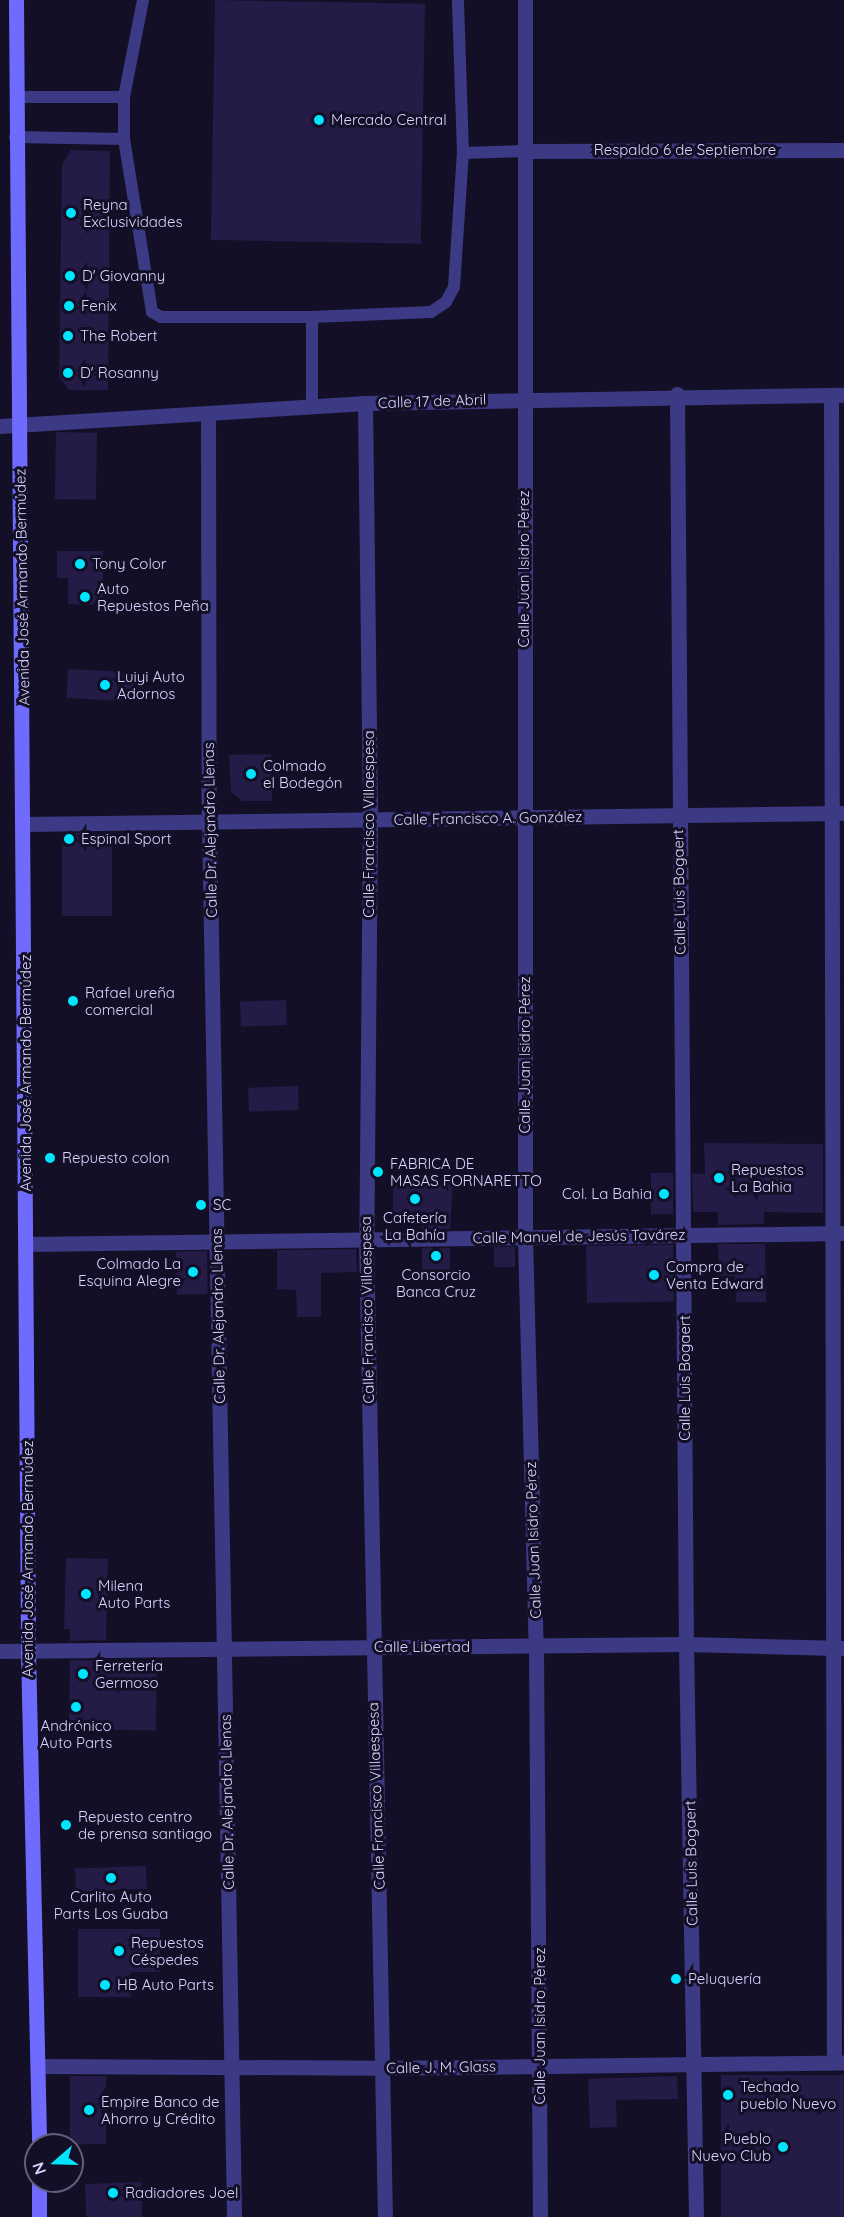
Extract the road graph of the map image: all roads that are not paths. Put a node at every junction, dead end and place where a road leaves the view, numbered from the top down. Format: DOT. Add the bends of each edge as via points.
graph roads {
  1 [pos="16,0"];
  2 [pos="143,0"];
  3 [pos="458,0"];
  4 [pos="525,0"];
  5 [pos="17,97"];
  6 [pos="124,97"];
  7 [pos="15,137"];
  8 [pos="124,139"];
  9 [pos="844,150"];
  10 [pos="526,151"];
  11 [pos="463,153"];
  12 [pos="312,317"];
  13 [pos="676,394"];
  14 [pos="838,394"];
  15 [pos="524,398"];
  16 [pos="366,403"];
  17 [pos="312,407"];
  18 [pos="208,415"];
  19 [pos="20,425"];
  20 [pos="0,426"];
  21 [pos="839,814"];
  22 [pos="678,816"];
  23 [pos="524,818"];
  24 [pos="370,820"];
  25 [pos="209,822"];
  26 [pos="24,824"];
  27 [pos="839,1234"];
  28 [pos="684,1235"];
  29 [pos="366,1238"];
  30 [pos="525,1238"];
  31 [pos="217,1241"];
  32 [pos="27,1244"];
  33 [pos="686,1644"];
  34 [pos="372,1647"];
  35 [pos="536,1647"];
  36 [pos="840,1648"];
  37 [pos="0,1651"];
  38 [pos="28,1651"];
  39 [pos="224,1651"];
  40 [pos="839,2062"];
  41 [pos="696,2064"];
  42 [pos="39,2066"];
  43 [pos="232,2066"];
  44 [pos="542,2066"];
  45 [pos="383,2068"];
  46 [pos="39,2133"];
  47 [pos="39,2193"];
  48 [pos="39,2217"];
  49 [pos="234,2217"];
  50 [pos="385,2217"];
  51 [pos="540,2217"];
  52 [pos="696,2217"];
  1 -- 5 [label="street, Avenida José Armando Bermúdez"];
  2 -- 6 [label="lane"];
  3 -- 11 [label="lane"];
  4 -- 10 [label="street, Calle Juan Isidro Pérez"];
  5 -- 6 [label="lane"];
  5 -- 7 [label="street, Avenida José Armando Bermúdez"];
  6 -- 8 [label="lane"];
  7 -- 8 [label="lane"];
  7 -- 19 [label="street, Avenida José Armando Bermúdez"];
  8 -- 12 [label="lane" via="152,312 161,317"];
  9 -- 10 [label="street, Respaldo 6 de Septiembre"];
  10 -- 11 [label="lane"];
  10 -- 15 [label="street, Calle Juan Isidro Pérez"];
  11 -- 12 [label="lane" via="456,272 446,302 431,312 414,316"];
  12 -- 17 [label="lane"];
  13 -- 14 [label="street, Calle 17 de Abril"];
  13 -- 15 [label="street, Calle 17 de Abril"];
  13 -- 22 [label="street, Calle Luis Bogaert"];
  14 -- 21 [label="street"];
  15 -- 16 [label="street, Calle 17 de Abril"];
  15 -- 23 [label="street, Calle Juan Isidro Pérez"];
  16 -- 17 [label="street, Calle 17 de Abril"];
  16 -- 24 [label="street, Calle Francisco Villaespesa"];
  17 -- 18 [label="street, Calle 17 de Abril"];
  18 -- 19 [label="street, Calle 17 de Abril"];
  18 -- 25 [label="street, Calle Dr. Alejandro Llenas"];
  19 -- 20 [label="street, Calle 17 de Abril"];
  19 -- 26 [label="street, Avenida José Armando Bermúdez"];
  21 -- 22 [label="street, Calle Francisco A. González"];
  21 -- 27 [label="street"];
  22 -- 23 [label="street, Calle Francisco A. González"];
  22 -- 28 [label="street, Calle Luis Bogaert"];
  23 -- 24 [label="street, Calle Francisco A. González"];
  23 -- 30 [label="street, Calle Juan Isidro Pérez"];
  24 -- 25 [label="street, Calle Francisco A. González"];
  24 -- 29 [label="street, Calle Francisco Villaespesa"];
  25 -- 26 [label="street, Calle Francisco A. González"];
  25 -- 31 [label="street, Calle Dr. Alejandro Llenas"];
  26 -- 32 [label="street, Avenida José Armando Bermúdez"];
  27 -- 28 [label="street, Calle Manuel de Jesús Tavárez"];
  27 -- 36 [label="street"];
  28 -- 30 [label="street, Calle Manuel de Jesús Tavárez"];
  28 -- 33 [label="street, Calle Luis Bogaert"];
  29 -- 30 [label="street, Calle Manuel de Jesús Tavárez"];
  29 -- 31 [label="street, Calle Manuel de Jesús Tavárez"];
  29 -- 34 [label="street, Calle Francisco Villaespesa"];
  30 -- 35 [label="street, Calle Juan Isidro Pérez"];
  31 -- 32 [label="street, Calle Manuel de Jesús Tavárez"];
  31 -- 39 [label="street, Calle Dr. Alejandro Llenas"];
  32 -- 38 [label="street, Avenida José Armando Bermúdez"];
  33 -- 35 [label="street, Calle Libertad"];
  33 -- 36 [label="street, Calle Libertad"];
  33 -- 41 [label="street, Calle Luis Bogaert"];
  34 -- 35 [label="street, Calle Libertad"];
  34 -- 39 [label="street, Calle Libertad"];
  34 -- 45 [label="street, Calle Francisco Villaespesa"];
  35 -- 44 [label="street, Calle Juan Isidro Pérez"];
  36 -- 40 [label="street"];
  37 -- 38 [label="street, Calle Libertad"];
  38 -- 39 [label="street, Calle Libertad"];
  38 -- 42 [label="street, Avenida José Armando Bermúdez"];
  39 -- 43 [label="street, Calle Dr. Alejandro Llenas"];
  40 -- 41 [label="street, Calle J. M. Glass"];
  41 -- 44 [label="street, Calle J. M. Glass"];
  41 -- 52 [label="street, Calle Luis Bogaert"];
  42 -- 43 [label="street, Calle J. M. Glass"];
  42 -- 46 [label="street, Avenida José Armando Bermúdez"];
  43 -- 45 [label="street, Calle J. M. Glass"];
  43 -- 49 [label="street, Calle Dr. Alejandro Llenas"];
  44 -- 45 [label="street, Calle J. M. Glass"];
  44 -- 51 [label="street, Calle Juan Isidro Pérez"];
  45 -- 50 [label="street, Calle Francisco Villaespesa"];
  47 -- 48 [label="street"];
}
